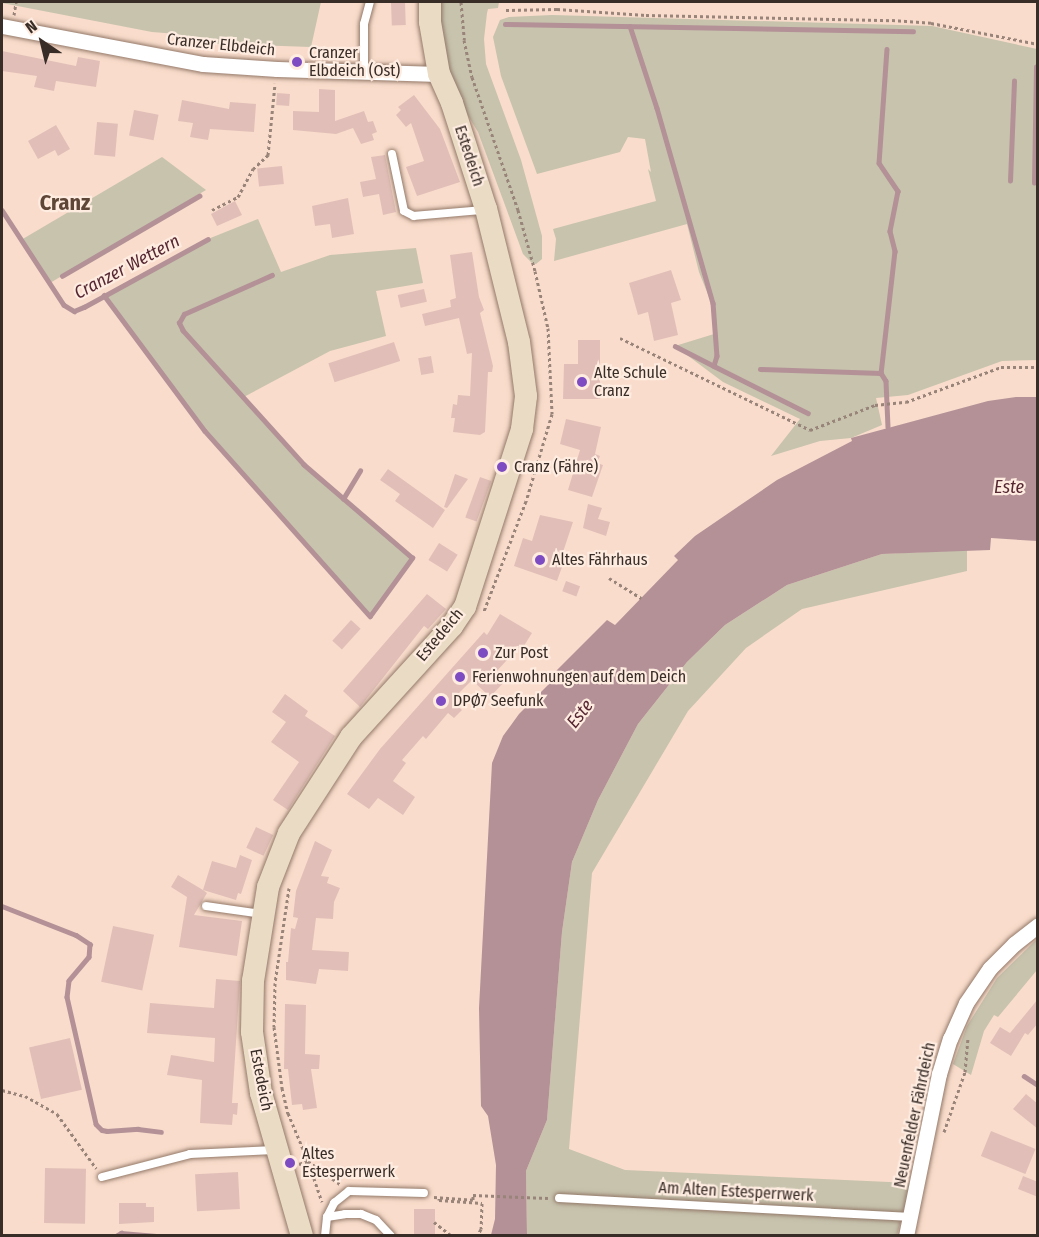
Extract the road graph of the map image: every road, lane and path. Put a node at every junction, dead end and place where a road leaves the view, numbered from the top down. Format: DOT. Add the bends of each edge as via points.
graph roads {
  1 [pos="370,2"];
  2 [pos="430,2"];
  3 [pos="461,2"];
  4 [pos="506,10"];
  5 [pos="2,26"];
  6 [pos="1038,44"];
  7 [pos="277,69"];
  8 [pos="364,71"];
  9 [pos="440,74"];
  10 [pos="392,154"];
  11 [pos="486,209"];
  12 [pos="212,210"];
  13 [pos="620,338"];
  14 [pos="1038,367"];
  15 [pos="552,414"];
  16 [pos="609,578"];
  17 [pos="641,598"];
  18 [pos="289,888"];
  19 [pos="206,906"];
  20 [pos="264,914"];
  21 [pos="1038,925"];
  22 [pos="970,1032"];
  23 [pos="2,1090"];
  24 [pos="942,1136"];
  25 [pos="278,1150"];
  26 [pos="308,1161"];
  27 [pos="102,1177"];
  28 [pos="350,1191"];
  29 [pos="424,1193"];
  30 [pos="542,1197"];
  31 [pos="439,1198"];
  32 [pos="559,1198"];
  33 [pos="327,1217"];
  34 [pos="911,1217"];
  35 [pos="434,1222"];
  36 [pos="450,1235"];
  37 [pos="302,1236"];
  38 [pos="325,1236"];
  39 [pos="392,1236"];
  40 [pos="477,1236"];
  41 [pos="906,1236"];
  1 -- 8 [label="lane" via="364,24"];
  2 -- 9 [label="street, Estedeich"];
  3 -- 15 [label="path" via="472,77 518,210 548,328"];
  4 -- 6 [label="path" via="892,20 931,23"];
  5 -- 7 [label="street, Cranzer Elbdeich" via="193,62"];
  7 -- 8 [label="street, Cranzer Elbdeich"];
  7 -- 12 [label="path" via="268,155 253,169 238,197"];
  8 -- 9 [label="street, Cranzer Elbdeich"];
  9 -- 11 [label="street, Estedeich"];
  10 -- 11 [label="lane" via="404,211 414,216"];
  11 -- 20 [label="street, Estedeich" via="519,342 526,396 522,429 472,590 452,626 384,698 337,757 289,833 276,861"];
  13 -- 14 [label="path" via="810,430 875,405 906,402 1001,367"];
  16 -- 17 [label="path"];
  18 -- 26 [label="path" via="275,983 274,1027 282,1088"];
  19 -- 20 [label="lane"];
  20 -- 25 [label="street, Estedeich" via="253,981 252,1032 261,1093"];
  21 -- 34 [label="street, Neuenfelder Fährdeich" via="990,968 966,1003 950,1039 939,1074"];
  22 -- 24 [label="path" via="965,1072"];
  23 -- 27 [label="path" via="25,1096 57,1114"];
  25 -- 27 [label="lane" via="190,1154"];
  25 -- 37 [label="street, Estedeich"];
  26 -- 28 [label="path"];
  26 -- 33 [label="path"];
  28 -- 29 [label="lane"];
  28 -- 33 [label="lane" via="334,1203"];
  29 -- 31 [label="path"];
  30 -- 31 [label="path"];
  31 -- 40 [label="path" via="482,1203"];
  32 -- 34 [label="lane, Am Alten Estesperrwerk"];
  33 -- 38 [label="lane"];
  33 -- 39 [label="lane" via="353,1213 369,1216"];
  34 -- 41 [label="street, Neuenfelder Fährdeich"];
  35 -- 36 [label="path"];
}
